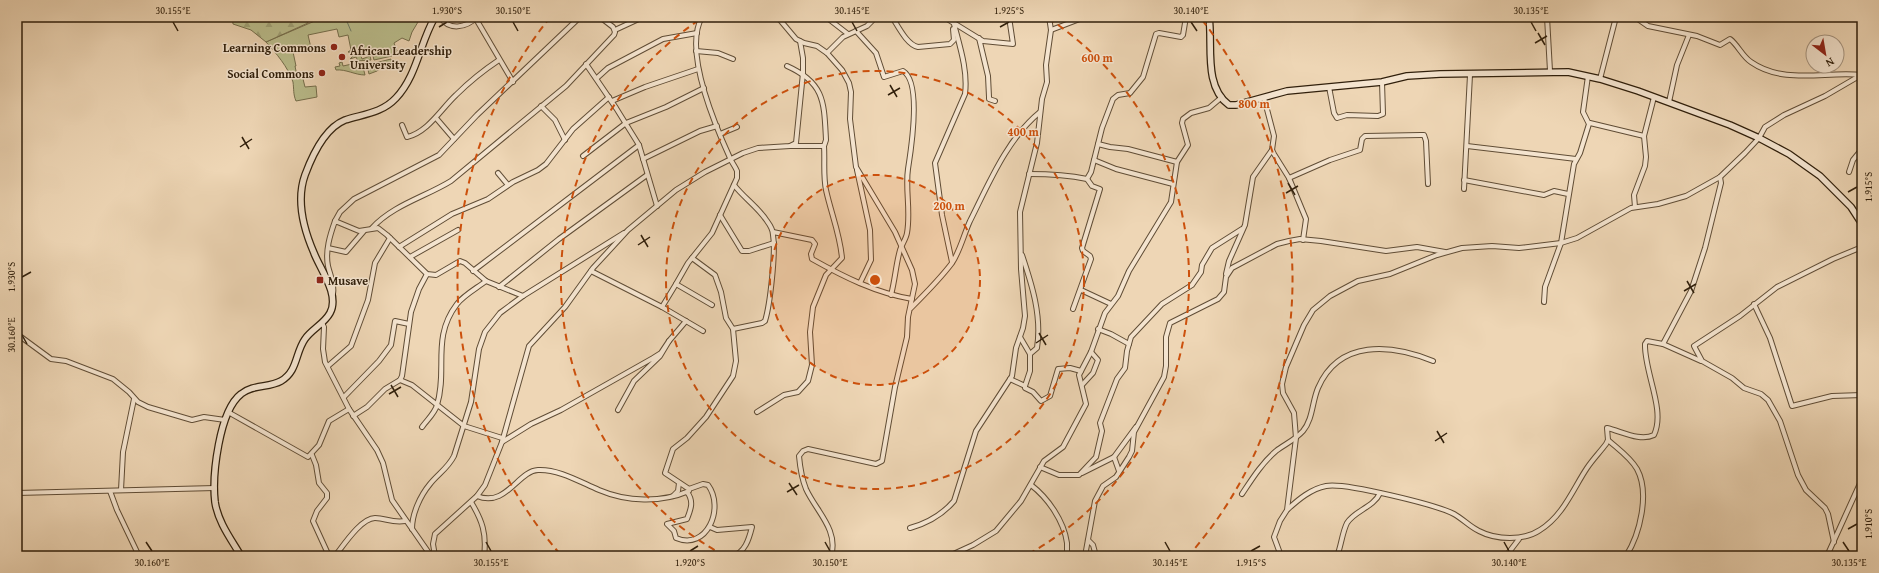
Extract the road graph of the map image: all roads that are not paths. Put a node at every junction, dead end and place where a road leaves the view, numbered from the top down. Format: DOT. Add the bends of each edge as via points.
graph roads {
  1 [pos="435,17"];
  2 [pos="440,17"];
  3 [pos="580,17"];
  4 [pos="600,17"];
  5 [pos="642,17"];
  6 [pos="702,17"];
  7 [pos="776,17"];
  8 [pos="826,17"];
  9 [pos="876,17"];
  10 [pos="892,17"];
  11 [pos="944,17"];
  12 [pos="1009,17"];
  13 [pos="1049,17"];
  14 [pos="1085,17"];
  15 [pos="1100,17"];
  16 [pos="1132,17"];
  17 [pos="1186,17"];
  18 [pos="1209,17"];
  19 [pos="1547,17"];
  20 [pos="1616,17"];
  21 [pos="1636,17"];
  22 [pos="476,18"];
  23 [pos="953,23"];
  24 [pos="615,30"];
  25 [pos="1051,30"];
  26 [pos="856,31"];
  27 [pos="697,33"];
  28 [pos="848,34"];
  29 [pos="1690,35"];
  30 [pos="980,38"];
  31 [pos="800,41"];
  32 [pos="696,51"];
  33 [pos="827,52"];
  34 [pos="733,59"];
  35 [pos="499,60"];
  36 [pos="586,64"];
  37 [pos="787,66"];
  38 [pos="698,69"];
  39 [pos="1550,71"];
  40 [pos="803,73"];
  41 [pos="1470,75"];
  42 [pos="1862,75"];
  43 [pos="1588,76"];
  44 [pos="597,78"];
  45 [pos="1600,79"];
  46 [pos="513,82"];
  47 [pos="1382,82"];
  48 [pos="1329,87"];
  49 [pos="704,88"];
  50 [pos="609,97"];
  51 [pos="1222,97"];
  52 [pos="1654,97"];
  53 [pos="1264,98"];
  54 [pos="612,101"];
  55 [pos="995,101"];
  56 [pos="1670,102"];
  57 [pos="541,106"];
  58 [pos="1041,112"];
  59 [pos="436,118"];
  60 [pos="626,123"];
  61 [pos="1590,123"];
  62 [pos="402,125"];
  63 [pos="717,126"];
  64 [pos="737,127"];
  65 [pos="720,134"];
  66 [pos="1644,136"];
  67 [pos="1759,138"];
  68 [pos="454,139"];
  69 [pos="565,140"];
  70 [pos="1098,144"];
  71 [pos="639,145"];
  72 [pos="790,146"];
  73 [pos="824,146"];
  74 [pos="1467,146"];
  75 [pos="1862,149"];
  76 [pos="1272,150"];
  77 [pos="583,156"];
  78 [pos="643,159"];
  79 [pos="1576,159"];
  80 [pos="731,160"];
  81 [pos="1094,160"];
  82 [pos="1177,162"];
  83 [pos="857,168"];
  84 [pos="1849,172"];
  85 [pos="498,173"];
  86 [pos="1029,174"];
  87 [pos="647,175"];
  88 [pos="1720,177"];
  89 [pos="1289,178"];
  90 [pos="1087,179"];
  91 [pos="1464,180"];
  92 [pos="1173,184"];
  93 [pos="1428,184"];
  94 [pos="508,185"];
  95 [pos="734,185"];
  96 [pos="1464,189"];
  97 [pos="1568,194"];
  98 [pos="657,206"];
  99 [pos="1635,207"];
  100 [pos="720,215"];
  101 [pos="335,222"];
  102 [pos="1862,224"];
  103 [pos="370,229"];
  104 [pos="1242,229"];
  105 [pos="458,230"];
  106 [pos="628,230"];
  107 [pos="364,231"];
  108 [pos="773,232"];
  109 [pos="390,238"];
  110 [pos="1303,240"];
  111 [pos="774,243"];
  112 [pos="1560,243"];
  113 [pos="902,246"];
  114 [pos="399,247"];
  115 [pos="1862,247"];
  116 [pos="328,248"];
  117 [pos="1020,251"];
  118 [pos="1445,252"];
  119 [pos="410,257"];
  120 [pos="692,258"];
  121 [pos="952,262"];
  122 [pos="831,269"];
  123 [pos="473,271"];
  124 [pos="591,271"];
  125 [pos="427,274"];
  126 [pos="1226,277"];
  127 [pos="486,281"];
  128 [pos="860,283"];
  129 [pos="676,284"];
  130 [pos="498,287"];
  131 [pos="1081,290"];
  132 [pos="892,295"];
  133 [pos="523,296"];
  134 [pos="332,297"];
  135 [pos="912,299"];
  136 [pos="1544,302"];
  137 [pos="1111,304"];
  138 [pos="1754,304"];
  139 [pos="712,305"];
  140 [pos="662,307"];
  141 [pos="910,308"];
  142 [pos="1073,309"];
  143 [pos="686,321"];
  144 [pos="322,323"];
  145 [pos="409,324"];
  146 [pos="732,329"];
  147 [pos="1098,329"];
  148 [pos="703,331"];
  149 [pos="17,334"];
  150 [pos="1020,337"];
  151 [pos="670,341"];
  152 [pos="1129,344"];
  153 [pos="1663,344"];
  154 [pos="1091,352"];
  155 [pos="1030,354"];
  156 [pos="1434,360"];
  157 [pos="1702,361"];
  158 [pos="328,366"];
  159 [pos="1081,371"];
  160 [pos="1010,379"];
  161 [pos="400,380"];
  162 [pos="1082,385"];
  163 [pos="1025,386"];
  164 [pos="1862,395"];
  165 [pos="344,397"];
  166 [pos="134,399"];
  167 [pos="437,406"];
  168 [pos="349,409"];
  169 [pos="618,410"];
  170 [pos="228,412"];
  171 [pos="758,412"];
  172 [pos="353,416"];
  173 [pos="225,420"];
  174 [pos="1138,425"];
  175 [pos="464,426"];
  176 [pos="422,427"];
  177 [pos="1296,438"];
  178 [pos="502,440"];
  179 [pos="1608,440"];
  180 [pos="312,455"];
  181 [pos="1114,457"];
  182 [pos="1040,467"];
  183 [pos="1119,471"];
  184 [pos="1079,474"];
  185 [pos="1862,479"];
  186 [pos="679,483"];
  187 [pos="1031,485"];
  188 [pos="215,488"];
  189 [pos="121,490"];
  190 [pos="688,490"];
  191 [pos="110,491"];
  192 [pos="17,493"];
  193 [pos="1380,493"];
  194 [pos="1242,494"];
  195 [pos="477,496"];
  196 [pos="672,497"];
  197 [pos="471,502"];
  198 [pos="1287,510"];
  199 [pos="405,521"];
  200 [pos="710,527"];
  201 [pos="910,528"];
  202 [pos="412,529"];
  203 [pos="1519,539"];
  204 [pos="1088,540"];
  205 [pos="1834,542"];
  206 [pos="139,556"];
  207 [pos="241,556"];
  208 [pos="328,556"];
  209 [pos="335,556"];
  210 [pos="431,556"];
  211 [pos="436,556"];
  212 [pos="484,556"];
  213 [pos="732,556"];
  214 [pos="831,556"];
  215 [pos="949,556"];
  216 [pos="1068,556"];
  217 [pos="1085,556"];
  218 [pos="1096,556"];
  219 [pos="1281,556"];
  220 [pos="1337,556"];
  221 [pos="1506,556"];
  222 [pos="1626,556"];
  223 [pos="1827,556"];
  1 -- 134 [label="main road" via="428,28 405,86 397,97 379,110 344,121 333,128 319,147 305,176 301,197 303,219 313,253"];
  2 -- 22 [label="street" via="451,27"];
  3 -- 46 [label="street"];
  4 -- 24 [label="street"];
  5 -- 24 [label="street"];
  6 -- 27 [label="street"];
  7 -- 31 [label="street"];
  8 -- 28 [label="street"];
  9 -- 26 [label="street" via="867,26"];
  10 -- 23 [label="street" via="910,42 918,48 952,42"];
  11 -- 23 [label="street"];
  12 -- 30 [label="street" via="1013,44 983,41"];
  13 -- 25 [label="street"];
  14 -- 25 [label="street"];
  15 -- 16 [label="street" via="1126,20"];
  17 -- 70 [label="street" via="1181,37 1159,32 1156,34 1143,77 1130,93 1118,95 1113,99"];
  18 -- 51 [label="main road" via="1211,68"];
  19 -- 39 [label="street"];
  20 -- 45 [label="street"];
  21 -- 29 [label="street" via="1648,26"];
  22 -- 35 [label="street"];
  23 -- 30 [label="street"];
  23 -- 121 [label="street" via="964,67 965,94 935,163"];
  24 -- 36 [label="street" via="614,35"];
  25 -- 58 [label="street" via="1046,65 1047,82"];
  26 -- 28 [label="street"];
  26 -- 113 [label="street" via="876,53 884,77 903,71 907,73 913,89 913,125 908,168 908,229"];
  27 -- 32 [label="street"];
  27 -- 44 [label="street" via="663,39 608,68"];
  28 -- 33 [label="street"];
  29 -- 42 [label="street" via="1720,45 1730,39 1748,60 1775,72 1802,76 1849,73"];
  29 -- 56 [label="street" via="1677,65"];
  30 -- 55 [label="street" via="988,76 989,99"];
  31 -- 33 [label="street"];
  31 -- 40 [label="street"];
  32 -- 34 [label="street" via="718,53"];
  32 -- 38 [label="street"];
  33 -- 83 [label="street" via="849,83 850,119"];
  35 -- 46 [label="street"];
  35 -- 59 [label="street" via="464,88"];
  36 -- 44 [label="street"];
  36 -- 57 [label="street" via="566,86"];
  37 -- 40 [label="street"];
  38 -- 49 [label="street"];
  38 -- 54 [label="street"];
  39 -- 41 [label="main road"];
  39 -- 43 [label="main road"];
  40 -- 72 [label="street" via="798,139"];
  40 -- 73 [label="street" via="818,90 823,103 826,140"];
  41 -- 47 [label="main road" via="1407,76"];
  41 -- 74 [label="street"];
  42 -- 67 [label="street" via="1825,96 1784,114 1766,127"];
  43 -- 45 [label="main road"];
  43 -- 61 [label="street" via="1583,116"];
  44 -- 50 [label="street"];
  45 -- 52 [label="main road"];
  46 -- 68 [label="street"];
  47 -- 48 [label="main road"];
  47 -- 48 [label="street" via="1383,114 1378,116 1347,115 1337,118"];
  48 -- 53 [label="main road" via="1288,91"];
  49 -- 60 [label="street"];
  49 -- 63 [label="street"];
  50 -- 54 [label="street"];
  50 -- 69 [label="street"];
  51 -- 53 [label="main road" via="1229,105"];
  51 -- 82 [label="street" via="1209,108 1191,113 1184,119 1182,123 1188,145"];
  52 -- 56 [label="main road"];
  52 -- 66 [label="street"];
  53 -- 76 [label="street" via="1274,136"];
  54 -- 60 [label="street"];
  56 -- 67 [label="main road"];
  57 -- 69 [label="street" via="555,120"];
  57 -- 103 [label="street" via="451,182 406,204"];
  58 -- 86 [label="street" via="1037,144"];
  58 -- 121 [label="street" via="1018,135 999,165"];
  59 -- 62 [label="street" via="409,137 405,135"];
  59 -- 68 [label="street"];
  60 -- 71 [label="street"];
  60 -- 77 [label="street"];
  61 -- 66 [label="street"];
  61 -- 79 [label="street"];
  63 -- 65 [label="street"];
  63 -- 78 [label="street" via="700,131"];
  64 -- 65 [label="street"];
  65 -- 80 [label="street"];
  66 -- 99 [label="street" via="1645,166 1634,194"];
  67 -- 88 [label="street"];
  67 -- 102 [label="main road" via="1790,154 1820,176 1851,207"];
  68 -- 101 [label="street" via="432,161 414,167 354,200 340,212"];
  69 -- 94 [label="street" via="546,164"];
  70 -- 81 [label="street"];
  70 -- 82 [label="street"];
  71 -- 78 [label="street"];
  71 -- 123 [label="street"];
  72 -- 73 [label="street"];
  72 -- 80 [label="street" via="758,148"];
  73 -- 122 [label="street" via="826,191 834,214 842,258"];
  74 -- 79 [label="street"];
  74 -- 91 [label="street"];
  75 -- 84 [label="street" via="1853,160"];
  76 -- 89 [label="street"];
  76 -- 104 [label="street" via="1253,177"];
  78 -- 87 [label="street"];
  79 -- 97 [label="street"];
  80 -- 95 [label="street" via="737,171"];
  80 -- 98 [label="street" via="676,190"];
  81 -- 90 [label="street"];
  81 -- 92 [label="street" via="1116,169"];
  82 -- 92 [label="street"];
  83 -- 113 [label="street"];
  83 -- 128 [label="street" via="870,230 871,260"];
  85 -- 94 [label="street"];
  86 -- 90 [label="street" via="1054,174"];
  86 -- 117 [label="street" via="1020,212"];
  87 -- 98 [label="street"];
  87 -- 130 [label="street"];
  88 -- 99 [label="street" via="1686,196"];
  88 -- 153 [label="street" via="1710,225 1691,291"];
  89 -- 93 [label="street" via="1323,162 1360,150 1365,136 1422,135 1426,141"];
  89 -- 110 [label="street" via="1306,219"];
  90 -- 131 [label="street" via="1092,186 1100,189 1082,248 1091,259"];
  91 -- 96 [label="street"];
  91 -- 97 [label="street" via="1544,195 1554,191"];
  92 -- 137 [label="street" via="1174,193 1165,213"];
  94 -- 114 [label="street" via="488,198 452,214"];
  95 -- 100 [label="street"];
  95 -- 108 [label="street" via="767,220"];
  97 -- 112 [label="street"];
  98 -- 106 [label="street"];
  99 -- 112 [label="street" via="1577,238"];
  100 -- 111 [label="street" via="742,251"];
  100 -- 120 [label="street" via="712,233"];
  101 -- 107 [label="street"];
  101 -- 116 [label="street"];
  103 -- 107 [label="street"];
  103 -- 109 [label="street" via="378,228"];
  104 -- 126 [label="street" via="1227,267"];
  104 -- 152 [label="street" via="1212,248 1196,280 1179,295 1162,304 1137,330"];
  105 -- 119 [label="street"];
  106 -- 124 [label="street"];
  106 -- 133 [label="street"];
  107 -- 116 [label="street" via="346,252"];
  108 -- 111 [label="street"];
  108 -- 122 [label="street" via="812,240 815,244 810,256"];
  109 -- 114 [label="street"];
  109 -- 158 [label="street" via="375,262 368,300 351,346"];
  110 -- 118 [label="street" via="1386,251 1417,247"];
  110 -- 126 [label="street" via="1289,241 1266,250 1232,268"];
  111 -- 146 [label="street" via="765,321"];
  112 -- 118 [label="street" via="1519,248 1472,246"];
  112 -- 136 [label="street" via="1545,287"];
  113 -- 132 [label="street"];
  113 -- 135 [label="street" via="914,280"];
  114 -- 119 [label="street"];
  115 -- 138 [label="street" via="1777,287"];
  116 -- 134 [label="street"];
  117 -- 150 [label="street" via="1024,316"];
  117 -- 155 [label="street" via="1033,284 1039,332 1037,348"];
  118 -- 177 [label="street" via="1390,274 1349,284 1313,310 1304,325 1282,384 1283,392 1294,413"];
  119 -- 125 [label="street"];
  120 -- 129 [label="street"];
  120 -- 146 [label="street" via="715,275 726,318"];
  121 -- 141 [label="street"];
  122 -- 128 [label="street"];
  122 -- 171 [label="street" via="826,275 814,306 810,332 812,365 808,381 798,392 784,395"];
  123 -- 125 [label="street" via="460,261 436,275"];
  123 -- 127 [label="street"];
  124 -- 140 [label="street"];
  124 -- 178 [label="street" via="565,307 529,346"];
  125 -- 145 [label="street" via="415,299"];
  126 -- 174 [label="street" via="1226,287 1218,299 1170,323 1166,337 1164,377"];
  127 -- 130 [label="street"];
  127 -- 167 [label="street" via="458,304 449,318 441,340 442,373"];
  128 -- 132 [label="street"];
  129 -- 139 [label="street"];
  129 -- 140 [label="street"];
  130 -- 133 [label="street"];
  131 -- 137 [label="street"];
  131 -- 142 [label="street"];
  132 -- 135 [label="street"];
  133 -- 175 [label="street" via="500,313 485,332 479,349 475,382"];
  134 -- 144 [label="main road" via="332,310"];
  135 -- 141 [label="street"];
  137 -- 147 [label="street"];
  138 -- 157 [label="street" via="1740,316 1694,344"];
  138 -- 164 [label="street" via="1770,338 1792,406 1832,396"];
  140 -- 143 [label="street"];
  141 -- 214 [label="street" via="907,337 882,461 876,464 808,449 800,456 806,489 832,536"];
  143 -- 148 [label="street"];
  143 -- 151 [label="street"];
  144 -- 158 [label="street" via="324,356"];
  144 -- 170 [label="main road" via="306,338 294,369 286,378 276,384 245,391"];
  145 -- 161 [label="street" via="404,369"];
  145 -- 165 [label="street" via="395,321 391,345"];
  146 -- 186 [label="street" via="736,360 733,376 706,417 673,449 669,460 665,473"];
  147 -- 152 [label="street"];
  147 -- 154 [label="street"];
  149 -- 166 [label="street" via="50,359 66,361 113,379"];
  150 -- 155 [label="street"];
  150 -- 160 [label="street"];
  151 -- 169 [label="street" via="660,356 634,381"];
  151 -- 178 [label="street" via="661,353 653,358"];
  152 -- 184 [label="street" via="1125,368 1117,380 1100,423 1102,431 1096,457"];
  153 -- 157 [label="street"];
  153 -- 179 [label="street" via="1652,341 1645,344 1650,383 1657,410 1654,435 1634,436 1607,428"];
  154 -- 159 [label="street"];
  154 -- 162 [label="street" via="1098,360 1093,374"];
  155 -- 163 [label="street" via="1030,371"];
  156 -- 177 [label="street" via="1383,348 1366,349 1341,359 1324,376 1308,423"];
  157 -- 205 [label="street" via="1768,400 1780,421 1798,475 1806,490 1828,514"];
  158 -- 165 [label="street"];
  159 -- 162 [label="street" via="1079,378"];
  159 -- 163 [label="street" via="1070,368 1058,369 1050,396 1041,401"];
  160 -- 163 [label="street"];
  160 -- 201 [label="street" via="976,431 954,501 936,517"];
  161 -- 167 [label="street" via="412,385"];
  161 -- 172 [label="street" via="384,389 367,407"];
  162 -- 182 [label="street" via="1086,399 1083,410 1063,447"];
  165 -- 168 [label="street"];
  166 -- 173 [label="street" via="140,404 192,420 204,417"];
  166 -- 189 [label="street" via="123,452"];
  167 -- 175 [label="street"];
  167 -- 176 [label="street"];
  168 -- 172 [label="street"];
  168 -- 180 [label="street" via="329,421"];
  170 -- 173 [label="main road"];
  170 -- 180 [label="street" via="305,456"];
  172 -- 199 [label="street" via="377,450 383,463 392,500"];
  173 -- 188 [label="main road" via="220,434"];
  174 -- 181 [label="street"];
  174 -- 183 [label="street" via="1134,432 1132,451"];
  175 -- 178 [label="street"];
  175 -- 202 [label="street" via="450,464 430,483 423,495 416,509"];
  177 -- 194 [label="street" via="1268,459"];
  177 -- 198 [label="street"];
  178 -- 195 [label="street" via="485,485"];
  179 -- 203 [label="street" via="1557,516 1540,531"];
  179 -- 222 [label="street" via="1632,462 1642,482 1641,514 1632,547"];
  180 -- 208 [label="street" via="319,483 327,493 327,498 313,521"];
  181 -- 183 [label="street"];
  181 -- 184 [label="street"];
  182 -- 184 [label="street" via="1059,475"];
  182 -- 187 [label="street"];
  183 -- 204 [label="street" via="1116,477 1103,486 1095,501"];
  185 -- 205 [label="street"];
  186 -- 190 [label="street"];
  186 -- 196 [label="street" via="678,491"];
  187 -- 215 [label="street" via="996,530"];
  187 -- 216 [label="street" via="1046,499 1057,517 1067,542"];
  188 -- 189 [label="street"];
  188 -- 207 [label="main road" via="215,503 220,518"];
  189 -- 191 [label="street"];
  190 -- 196 [label="street"];
  190 -- 200 [label="street" via="703,484 708,485 711,490 714,503"];
  190 -- 200 [label="street" via="692,505 687,519 667,524 674,531 676,538 683,541 692,540 708,531"];
  191 -- 192 [label="street"];
  191 -- 206 [label="street"];
  193 -- 198 [label="street" via="1327,486 1310,492"];
  193 -- 203 [label="street" via="1454,514 1480,532"];
  193 -- 220 [label="street" via="1372,503 1348,522 1340,539"];
  195 -- 196 [label="street" via="491,499 539,470 566,475 614,496 646,499"];
  195 -- 197 [label="street"];
  197 -- 211 [label="street" via="435,534 433,544"];
  197 -- 212 [label="street" via="486,536"];
  198 -- 219 [label="street" via="1274,537"];
  199 -- 202 [label="street"];
  199 -- 209 [label="street" via="370,519 353,532"];
  200 -- 213 [label="street" via="722,530 752,527 745,549"];
  202 -- 210 [label="street"];
  203 -- 221 [label="street"];
  204 -- 217 [label="street"];
  204 -- 218 [label="street" via="1093,545"];
  205 -- 223 [label="street"];
}
